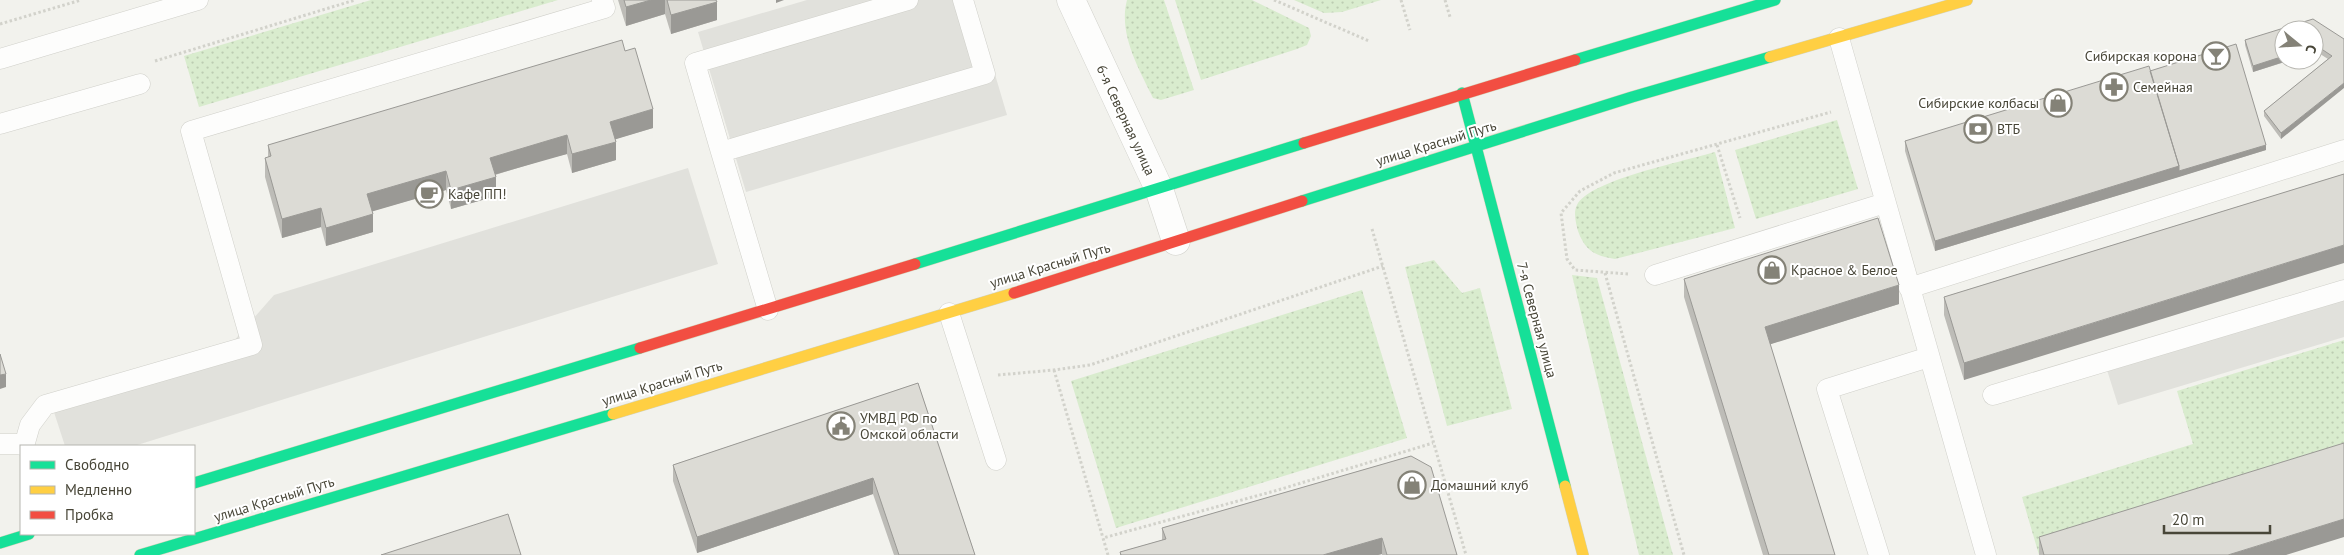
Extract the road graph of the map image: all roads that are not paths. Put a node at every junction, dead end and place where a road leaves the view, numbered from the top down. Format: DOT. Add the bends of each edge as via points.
graph roads {
  1 [pos="198,0"];
  2 [pos="602,0"];
  3 [pos="908,0"];
  4 [pos="963,0"];
  5 [pos="1071,0"];
  6 [pos="1775,0"];
  7 [pos="1967,0"];
  8 [pos="1839,38"];
  9 [pos="0,59"];
  10 [pos="140,84"];
  11 [pos="1462,92"];
  12 [pos="0,124"];
  13 [pos="1476,146"];
  14 [pos="2344,150"];
  15 [pos="721,152"];
  16 [pos="1158,189"];
  17 [pos="1885,203"];
  18 [pos="1176,241"];
  19 [pos="1655,275"];
  20 [pos="1910,288"];
  21 [pos="2344,290"];
  22 [pos="768,310"];
  23 [pos="949,313"];
  24 [pos="1929,357"];
  25 [pos="1993,395"];
  26 [pos="0,444"];
  27 [pos="24,445"];
  28 [pos="996,460"];
  29 [pos="195,483"];
  30 [pos="26,535"];
  31 [pos="0,543"];
  32 [pos="140,555"];
  33 [pos="1583,555"];
  34 [pos="1878,555"];
  35 [pos="1986,555"];
  1 -- 9 [label="lane"];
  2 -- 27 [label="lane" via="605,8 191,131 252,345 45,405 30,425"];
  3 -- 15 [label="lane" via="695,63"];
  4 -- 15 [label="lane" via="984,74"];
  5 -- 16 [label="street, 6-я Северная улица"];
  6 -- 11 [label="main road"];
  7 -- 8 [label="main road, улица Красный Путь"];
  8 -- 13 [label="main road, улица Красный Путь"];
  8 -- 17 [label="lane"];
  10 -- 12 [label="lane"];
  11 -- 13 [label="main road, 7-я Северная улица"];
  11 -- 16 [label="main road"];
  13 -- 18 [label="main road, улица Красный Путь"];
  13 -- 33 [label="main road, 7-я Северная улица"];
  14 -- 20 [label="lane"];
  15 -- 22 [label="lane"];
  16 -- 18 [label="street, 6-я Северная улица"];
  16 -- 22 [label="main road"];
  17 -- 19 [label="lane"];
  17 -- 20 [label="lane"];
  18 -- 23 [label="main road, улица Красный Путь"];
  20 -- 24 [label="lane"];
  21 -- 25 [label="lane"];
  22 -- 29 [label="main road"];
  23 -- 28 [label="lane"];
  23 -- 32 [label="main road, улица Красный Путь"];
  24 -- 34 [label="lane" via="1827,389"];
  24 -- 35 [label="lane"];
  26 -- 27 [label="lane"];
  30 -- 31 [label="main road"];
}
